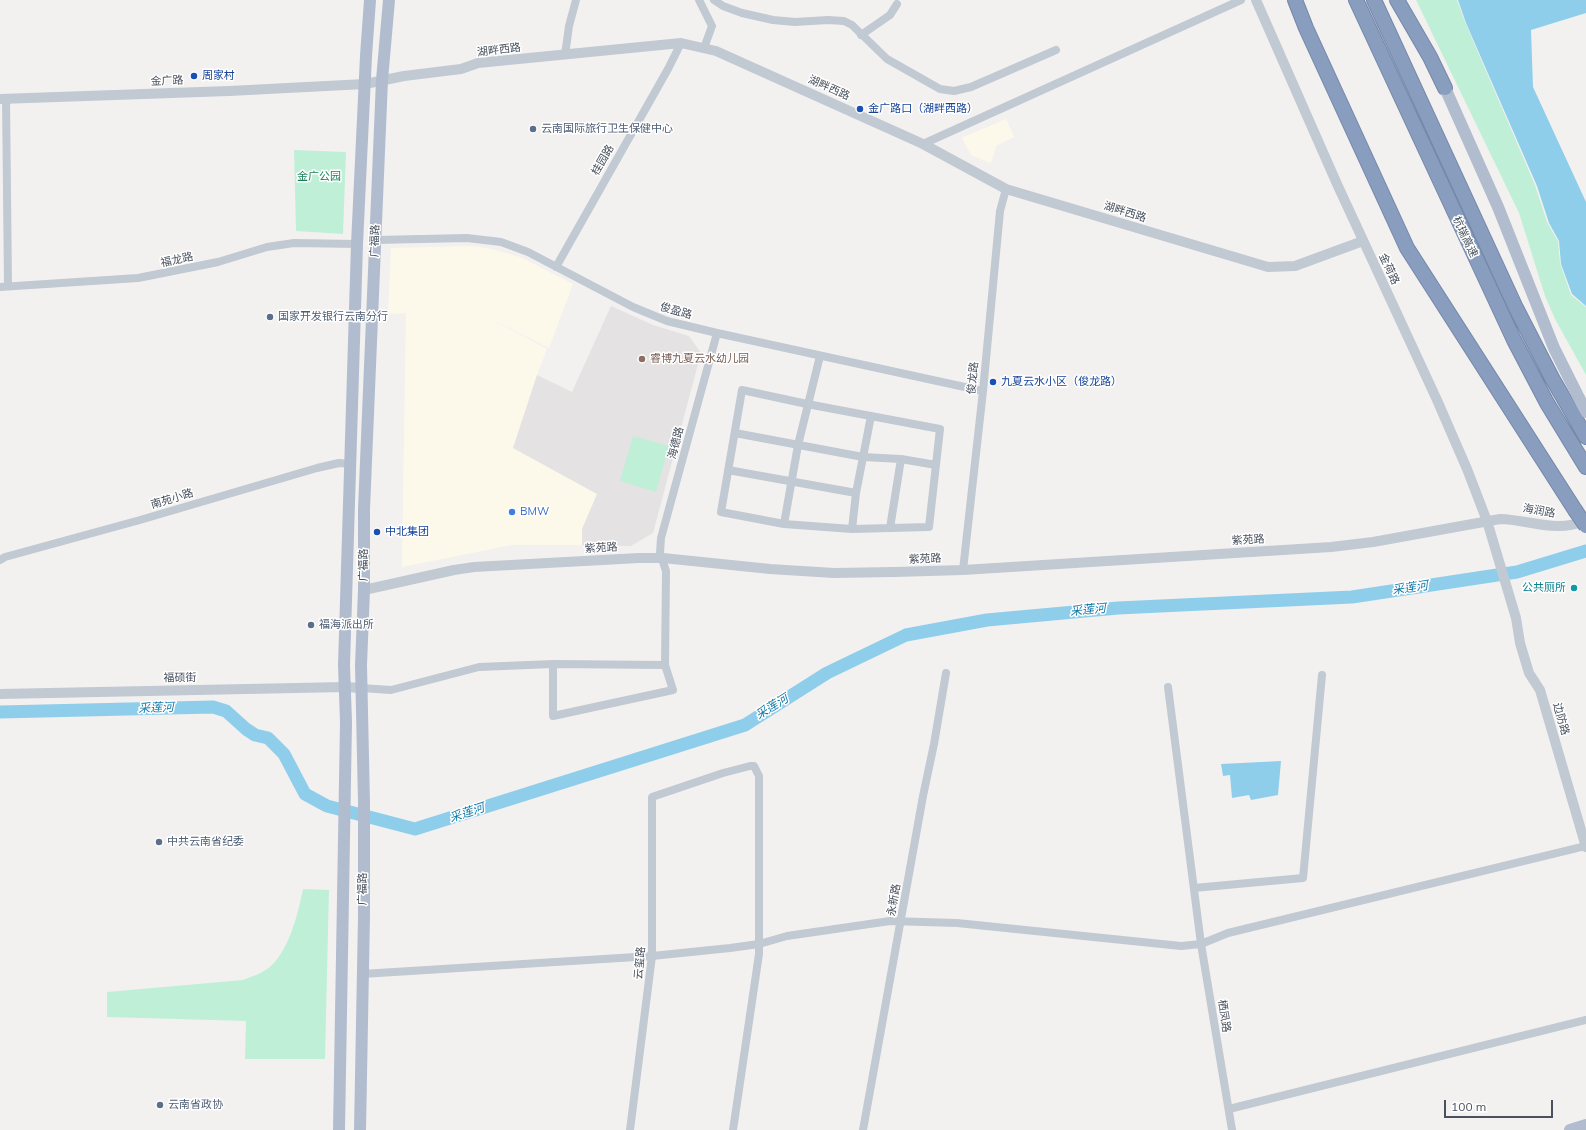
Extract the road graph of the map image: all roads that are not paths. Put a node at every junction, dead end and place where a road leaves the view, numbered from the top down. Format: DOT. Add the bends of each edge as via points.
graph roads {
  1 [pos="370,0"];
  2 [pos="389,0"];
  3 [pos="576,0"];
  4 [pos="699,0"];
  5 [pos="714,0"];
  6 [pos="1241,0"];
  7 [pos="1256,0"];
  8 [pos="1295,0"];
  9 [pos="1356,0"];
  10 [pos="1374,0"];
  11 [pos="1397,0"];
  12 [pos="897,4"];
  13 [pos="861,35"];
  14 [pos="681,43"];
  15 [pos="704,48"];
  16 [pos="1056,50"];
  17 [pos="565,55"];
  18 [pos="382,80"];
  19 [pos="365,84"];
  20 [pos="1446,88"];
  21 [pos="3,98"];
  22 [pos="923,144"];
  23 [pos="1006,189"];
  24 [pos="375,240"];
  25 [pos="1363,241"];
  26 [pos="357,244"];
  27 [pos="556,267"];
  28 [pos="4,286"];
  29 [pos="716,333"];
  30 [pos="820,356"];
  31 [pos="983,391"];
  32 [pos="807,404"];
  33 [pos="1586,412"];
  34 [pos="871,416"];
  35 [pos="735,433"];
  36 [pos="1586,437"];
  37 [pos="798,445"];
  38 [pos="863,457"];
  39 [pos="901,459"];
  40 [pos="351,464"];
  41 [pos="936,465"];
  42 [pos="1586,467"];
  43 [pos="728,470"];
  44 [pos="790,482"];
  45 [pos="856,493"];
  46 [pos="1487,521"];
  47 [pos="1586,521"];
  48 [pos="784,524"];
  49 [pos="1586,526"];
  50 [pos="890,528"];
  51 [pos="852,529"];
  52 [pos="1495,551"];
  53 [pos="663,558"];
  54 [pos="0,560"];
  55 [pos="963,570"];
  56 [pos="364,590"];
  57 [pos="553,664"];
  58 [pos="665,665"];
  59 [pos="946,673"];
  60 [pos="1322,675"];
  61 [pos="345,687"];
  62 [pos="1168,687"];
  63 [pos="361,688"];
  64 [pos="0,694"];
  65 [pos="1586,846"];
  66 [pos="1194,888"];
  67 [pos="901,922"];
  68 [pos="758,944"];
  69 [pos="1201,944"];
  70 [pos="652,956"];
  71 [pos="362,974"];
  72 [pos="1586,1020"];
  73 [pos="1229,1109"];
  74 [pos="1586,1125"];
  75 [pos="339,1130"];
  76 [pos="360,1130"];
  77 [pos="630,1130"];
  78 [pos="733,1130"];
  79 [pos="863,1130"];
  80 [pos="1232,1130"];
  81 [pos="1570,1130"];
  1 -- 19 [label="main road, 广福路"];
  2 -- 18 [label="main road, 广福路"];
  3 -- 17 [label="street"];
  4 -- 15 [label="street" via="712,26"];
  5 -- 13 [label="street" via="742,13 773,20 844,21"];
  6 -- 22 [label="street"];
  7 -- 25 [label="street, 金荷路"];
  8 -- 49 [label="highway, bridge" via="1407,248"];
  9 -- 42 [label="highway, 杭瑞高速" via="1514,340 1547,403"];
  10 -- 36 [label="highway, 杭瑞高速" via="1516,308"];
  11 -- 20 [label="highway"];
  12 -- 13 [label="street" via="890,15"];
  13 -- 16 [label="street" via="886,59 940,89 954,91 971,87"];
  14 -- 15 [label="street, 湖畔西路"];
  14 -- 17 [label="street, 湖畔西路"];
  14 -- 27 [label="street, 桂园路"];
  15 -- 22 [label="street, 湖畔西路" via="716,51"];
  17 -- 18 [label="street, 湖畔西路" via="478,63 461,69"];
  18 -- 19 [label="street, 金广路"];
  18 -- 24 [label="main road, 广福路"];
  19 -- 21 [label="street, 金广路"];
  19 -- 26 [label="main road, 广福路"];
  20 -- 33 [label="main road" via="1498,207 1554,348"];
  21 -- 28 [label="street"];
  22 -- 23 [label="street, 湖畔西路"];
  23 -- 25 [label="street, 湖畔西路" via="1268,266 1295,266"];
  23 -- 31 [label="street, 俊龙路" via="1000,211"];
  24 -- 27 [label="street, 俊盈路" via="484,239 512,245"];
  24 -- 56 [label="main road, 广福路" via="364,509"];
  25 -- 46 [label="street, 金荷路" via="1437,400"];
  26 -- 28 [label="street, 福龙路" via="294,244 267,248 218,262 138,278"];
  26 -- 40 [label="main road, 广福路"];
  27 -- 29 [label="street, 俊盈路" via="651,315"];
  29 -- 30 [label="street, 俊盈路"];
  29 -- 53 [label="street, 海德路" via="661,538 660,553"];
  30 -- 31 [label="street, 俊盈路"];
  30 -- 32 [label="street"];
  31 -- 55 [label="street, 俊龙路"];
  32 -- 34 [label="street"];
  32 -- 35 [label="street" via="742,390"];
  32 -- 37 [label="street"];
  34 -- 38 [label="street"];
  34 -- 41 [label="street" via="940,429"];
  35 -- 37 [label="street"];
  35 -- 43 [label="street"];
  37 -- 38 [label="street"];
  37 -- 44 [label="street"];
  38 -- 39 [label="street"];
  38 -- 45 [label="street"];
  39 -- 41 [label="street"];
  39 -- 50 [label="street"];
  40 -- 54 [label="street, 南苑小路" via="316,468"];
  40 -- 61 [label="main road, 广福路"];
  41 -- 50 [label="street" via="929,527"];
  43 -- 44 [label="street"];
  43 -- 48 [label="street" via="721,512"];
  44 -- 45 [label="street"];
  44 -- 48 [label="street"];
  45 -- 51 [label="street"];
  46 -- 47 [label="street, 海润路" via="1517,520 1541,526 1560,527"];
  46 -- 52 [label="street, 金荷路"];
  46 -- 55 [label="street, 紫苑路" via="1331,547"];
  48 -- 51 [label="street"];
  50 -- 51 [label="street"];
  52 -- 65 [label="street, 边防路" via="1529,673 1540,690"];
  53 -- 55 [label="street, 紫苑路" via="770,570 834,573"];
  53 -- 56 [label="street, 紫苑路" via="474,567"];
  53 -- 58 [label="street, 海德路" via="666,571"];
  56 -- 63 [label="main road, 广福路"];
  57 -- 58 [label="street"];
  57 -- 58 [label="street, 海德路" via="553,716 673,690"];
  57 -- 63 [label="street" via="479,667 392,690"];
  59 -- 67 [label="street, 永新路"];
  60 -- 66 [label="street" via="1304,878"];
  61 -- 63 [label="street, 福硕街"];
  61 -- 64 [label="street, 福硕街"];
  61 -- 75 [label="main road, 广福路"];
  62 -- 66 [label="street, 栖凤路"];
  63 -- 71 [label="main road, 广福路" via="364,804"];
  65 -- 69 [label="street" via="1228,932"];
  66 -- 69 [label="street, 栖凤路"];
  67 -- 68 [label="street" via="890,921 787,936"];
  67 -- 69 [label="street" via="957,923 1181,946"];
  67 -- 79 [label="street, 永新路"];
  68 -- 70 [label="street"];
  68 -- 70 [label="street, 云玺路" via="758,776 754,766 750,766 652,797"];
  68 -- 78 [label="street" via="759,954"];
  69 -- 73 [label="street, 栖凤路"];
  70 -- 71 [label="street"];
  70 -- 77 [label="street, 云玺路"];
  71 -- 76 [label="main road, 广福路"];
  72 -- 73 [label="street"];
  73 -- 80 [label="street, 栖凤路"];
  74 -- 81 [label="main road"];
}
